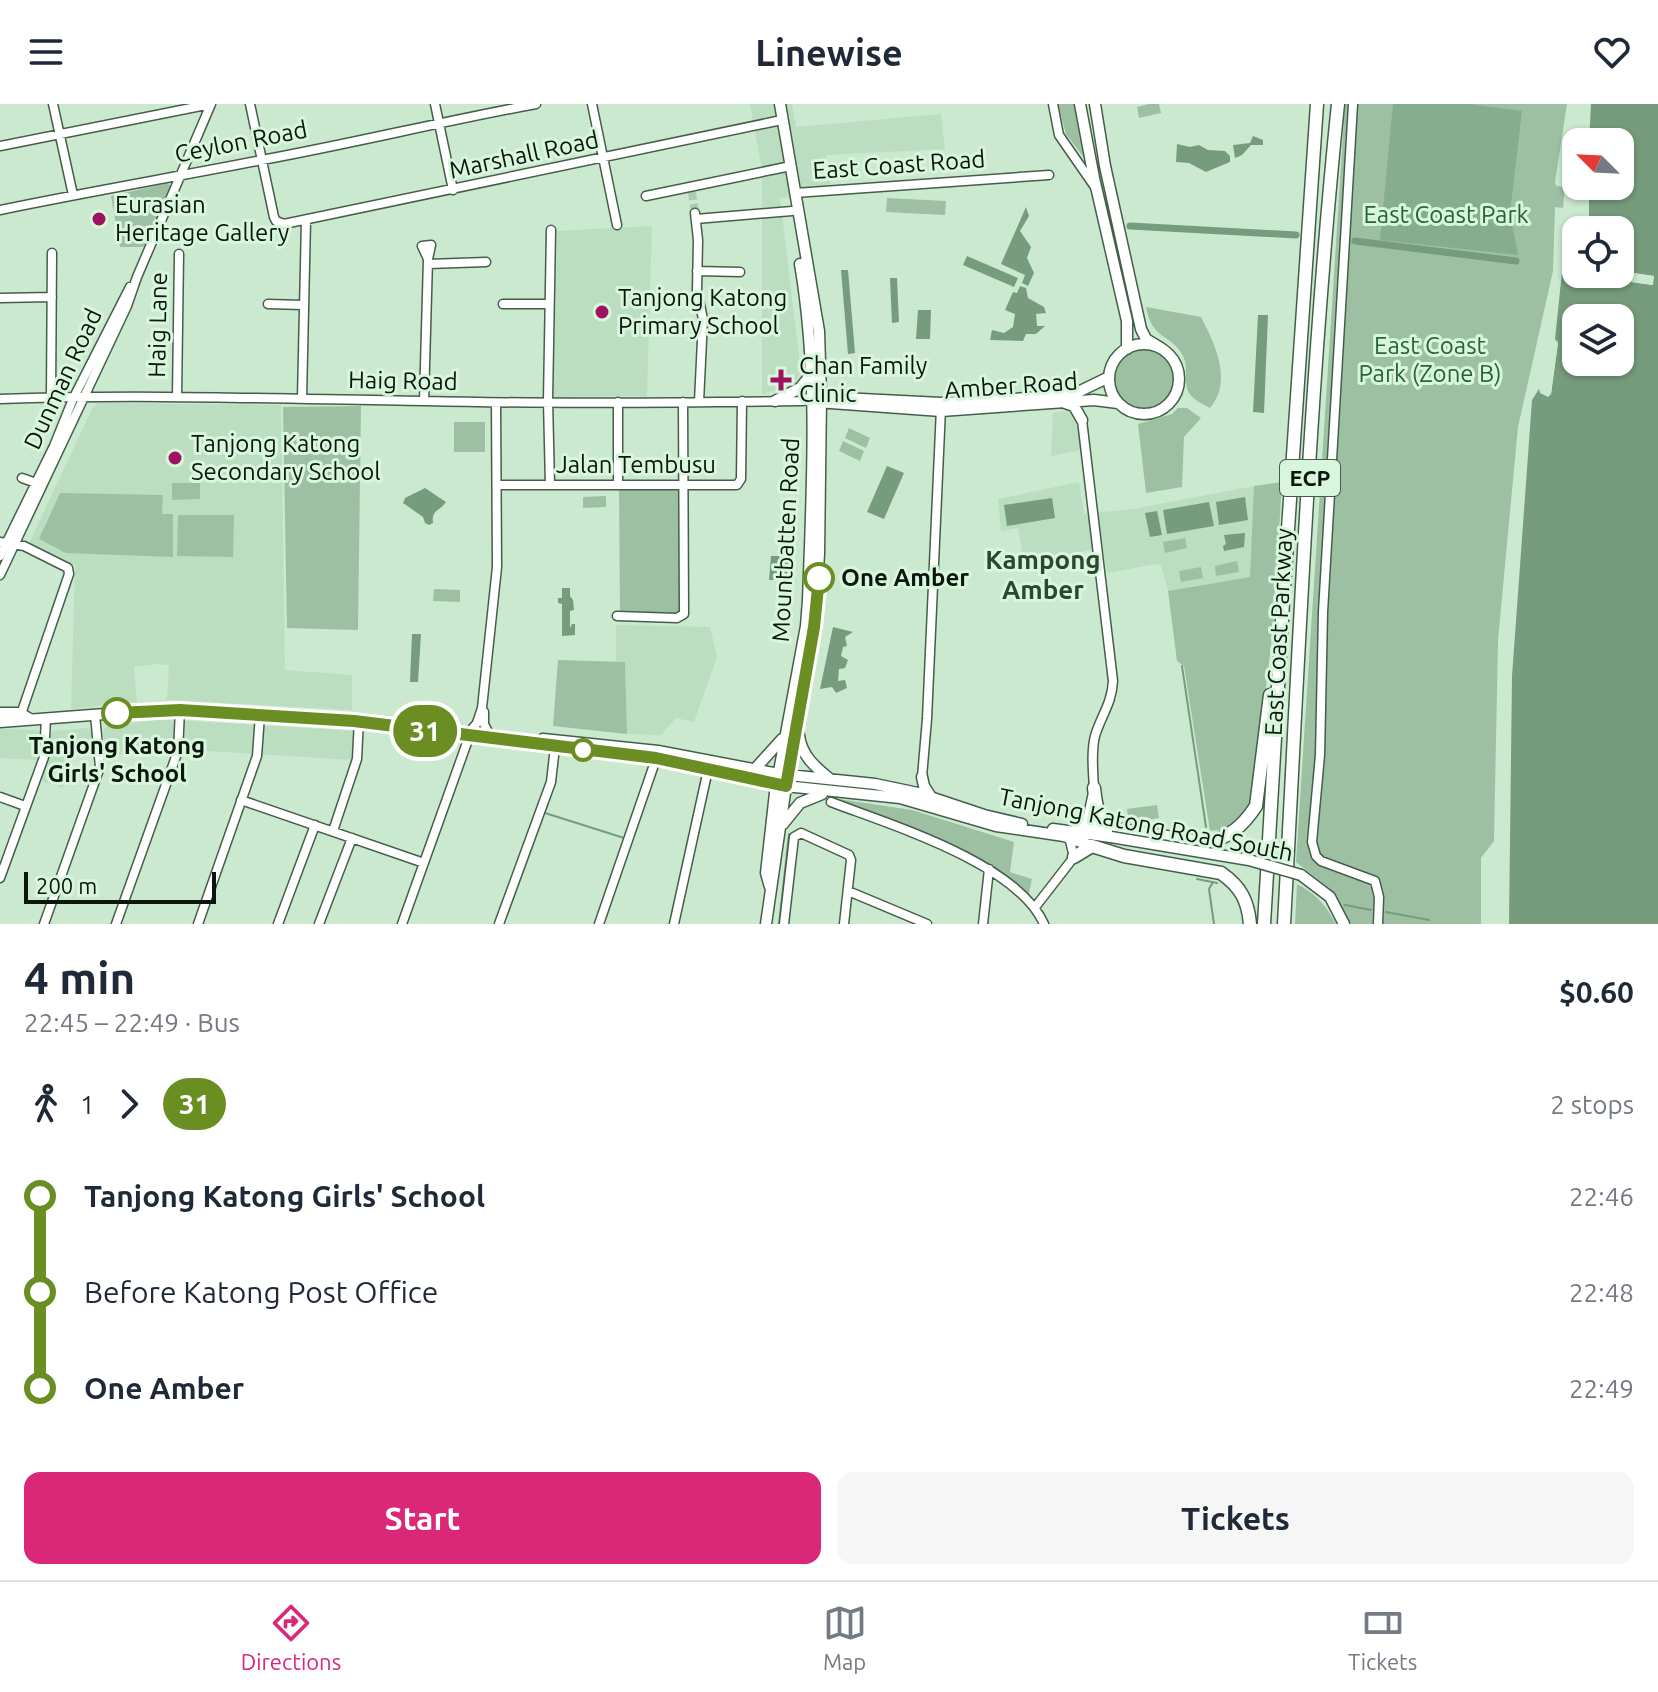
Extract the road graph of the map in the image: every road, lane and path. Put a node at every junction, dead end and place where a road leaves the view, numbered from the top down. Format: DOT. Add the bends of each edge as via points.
graph roads {
  1 [pos="53,104"];
  2 [pos="211,104"];
  3 [pos="250,104"];
  4 [pos="435,104"];
  5 [pos="536,104"];
  6 [pos="592,104"];
  7 [pos="777,104"];
  8 [pos="1053,104"];
  9 [pos="1080,104"];
  10 [pos="1095,104"];
  11 [pos="1317,104"];
  12 [pos="1338,104"];
  13 [pos="1353,104"];
  14 [pos="777,121"];
  15 [pos="439,122"];
  16 [pos="59,134"];
  17 [pos="0,146"];
  18 [pos="602,159"];
  19 [pos="264,160"];
  20 [pos="786,167"];
  21 [pos="183,173"];
  22 [pos="1049,175"];
  23 [pos="453,190"];
  24 [pos="1097,191"];
  25 [pos="792,192"];
  26 [pos="73,195"];
  27 [pos="646,196"];
  28 [pos="0,210"];
  29 [pos="792,211"];
  30 [pos="306,220"];
  31 [pos="617,225"];
  32 [pos="551,230"];
  33 [pos="52,253"];
  34 [pos="179,254"];
  35 [pos="486,262"];
  36 [pos="697,271"];
  37 [pos="740,272"];
  38 [pos="137,277"];
  39 [pos="52,297"];
  40 [pos="0,298"];
  41 [pos="268,304"];
  42 [pos="503,304"];
  43 [pos="549,304"];
  44 [pos="303,305"];
  45 [pos="1161,348"];
  46 [pos="1127,349"];
  47 [pos="812,373"];
  48 [pos="1109,377"];
  49 [pos="51,397"];
  50 [pos="177,397"];
  51 [pos="0,399"];
  52 [pos="73,399"];
  53 [pos="85,399"];
  54 [pos="302,399"];
  55 [pos="814,400"];
  56 [pos="424,401"];
  57 [pos="548,401"];
  58 [pos="742,401"];
  59 [pos="775,401"];
  60 [pos="1091,401"];
  61 [pos="618,402"];
  62 [pos="683,402"];
  63 [pos="699,402"];
  64 [pos="1064,402"];
  65 [pos="496,403"];
  66 [pos="1118,403"];
  67 [pos="853,406"];
  68 [pos="941,407"];
  69 [pos="1082,420"];
  70 [pos="820,431"];
  71 [pos="22,478"];
  72 [pos="36,483"];
  73 [pos="684,484"];
  74 [pos="497,485"];
  75 [pos="550,485"];
  76 [pos="618,485"];
  77 [pos="7,543"];
  78 [pos="0,556"];
  79 [pos="0,575"];
  80 [pos="1283,602"];
  81 [pos="617,616"];
  82 [pos="482,708"];
  83 [pos="180,710"];
  84 [pos="0,713"];
  85 [pos="95,715"];
  86 [pos="260,715"];
  87 [pos="23,718"];
  88 [pos="46,718"];
  89 [pos="357,721"];
  90 [pos="0,722"];
  91 [pos="797,725"];
  92 [pos="786,730"];
  93 [pos="488,732"];
  94 [pos="470,734"];
  95 [pos="555,747"];
  96 [pos="657,755"];
  97 [pos="709,765"];
  98 [pos="754,770"];
  99 [pos="922,777"];
  100 [pos="782,780"];
  101 [pos="1094,788"];
  102 [pos="831,791"];
  103 [pos="908,791"];
  104 [pos="0,797"];
  105 [pos="934,799"];
  106 [pos="241,800"];
  107 [pos="25,806"];
  108 [pos="315,825"];
  109 [pos="781,829"];
  110 [pos="1075,830"];
  111 [pos="333,831"];
  112 [pos="1127,832"];
  113 [pos="352,838"];
  114 [pos="1092,846"];
  115 [pos="1074,857"];
  116 [pos="424,863"];
  117 [pos="2,867"];
  118 [pos="989,869"];
  119 [pos="0,878"];
  120 [pos="770,889"];
  121 [pos="848,891"];
  122 [pos="1036,906"];
  123 [pos="920,923"];
  124 [pos="44,924"];
  125 [pos="116,924"];
  126 [pos="198,924"];
  127 [pos="278,924"];
  128 [pos="319,924"];
  129 [pos="402,924"];
  130 [pos="499,924"];
  131 [pos="599,924"];
  132 [pos="674,924"];
  133 [pos="766,924"];
  134 [pos="784,924"];
  135 [pos="844,924"];
  136 [pos="983,924"];
  137 [pos="1044,924"];
  138 [pos="1250,924"];
  139 [pos="1264,924"];
  140 [pos="1284,924"];
  141 [pos="1344,924"];
  142 [pos="1378,924"];
  1 -- 16 [label="street"];
  2 -- 16 [label="street"];
  2 -- 21 [label="street, Dunman Road"];
  3 -- 19 [label="street"];
  4 -- 15 [label="street"];
  5 -- 15 [label="street, Ceylon Road"];
  6 -- 18 [label="street"];
  7 -- 14 [label="main road, East Coast Road"];
  7 -- 25 [label="main road, East Coast Road"];
  8 -- 24 [label="street" via="1059,135"];
  9 -- 24 [label="main road"];
  10 -- 45 [label="main road" via="1141,329"];
  11 -- 80 [label="highway, East Coast Parkway / ECP"];
  12 -- 140 [label="highway, East Coast Parkway / ECP"];
  13 -- 142 [label="street" via="1312,842 1321,861 1375,881"];
  14 -- 18 [label="street, Marshall Road"];
  14 -- 20 [label="main road, East Coast Road"];
  15 -- 19 [label="street, Ceylon Road"];
  15 -- 23 [label="street"];
  16 -- 17 [label="street"];
  16 -- 26 [label="street"];
  18 -- 23 [label="street, Marshall Road"];
  18 -- 31 [label="street"];
  19 -- 21 [label="street, Ceylon Road"];
  19 -- 30 [label="street, Marshall Road" via="274,217 279,223"];
  20 -- 25 [label="main road, East Coast Road"];
  20 -- 27 [label="street"];
  21 -- 26 [label="street, Ceylon Road"];
  21 -- 38 [label="street, Dunman Road"];
  22 -- 25 [label="street, East Coast Road"];
  23 -- 30 [label="street, Marshall Road"];
  24 -- 46 [label="main road" via="1127,321"];
  25 -- 29 [label="main road, Mountbatten Road"];
  25 -- 55 [label="main road, Mountbatten Road" via="817,313"];
  26 -- 28 [label="street, Ceylon Road"];
  29 -- 36 [label="street" via="696,216"];
  29 -- 47 [label="main road, Mountbatten Road" via="809,313"];
  30 -- 44 [label="street"];
  32 -- 43 [label="street"];
  33 -- 39 [label="street"];
  34 -- 50 [label="street, Haig Lane"];
  35 -- 56 [label="street" via="428,261"];
  36 -- 37 [label="street"];
  36 -- 63 [label="street" via="703,319"];
  38 -- 52 [label="street, Dunman Road"];
  38 -- 53 [label="street, Dunman Road"];
  39 -- 40 [label="street"];
  39 -- 49 [label="street"];
  41 -- 44 [label="street"];
  42 -- 43 [label="street"];
  43 -- 57 [label="street"];
  44 -- 54 [label="street"];
  45 -- 46 [label="main road"];
  45 -- 66 [label="main road, Amber Road" via="1179,373 1171,402 1143,415"];
  46 -- 48 [label="main road, Amber Road"];
  47 -- 55 [label="main road, Mountbatten Road"];
  47 -- 59 [label="main road" via="800,388"];
  48 -- 66 [label="main road, Amber Road"];
  48 -- 68 [label="main road, Amber Road" via="1064,395"];
  49 -- 51 [label="street, Haig Road"];
  49 -- 52 [label="street, Haig Road"];
  50 -- 53 [label="street, Haig Road"];
  50 -- 54 [label="street, Haig Road"];
  52 -- 53 [label="street, Haig Road"];
  52 -- 72 [label="street, Dunman Road"];
  53 -- 77 [label="street, Dunman Road"];
  54 -- 56 [label="street, Haig Road"];
  55 -- 59 [label="street, Haig Road"];
  55 -- 67 [label="main road, Amber Road"];
  55 -- 68 [label="main road, Amber Road"];
  55 -- 70 [label="main road, Mountbatten Road"];
  55 -- 92 [label="main road, Mountbatten Road" via="807,613"];
  56 -- 65 [label="street, Haig Road"];
  57 -- 61 [label="street, Haig Road"];
  57 -- 65 [label="street, Haig Road"];
  57 -- 75 [label="street"];
  58 -- 59 [label="street, Haig Road"];
  58 -- 63 [label="street, Haig Road"];
  58 -- 73 [label="street, Jalan Tembusu" via="739,484"];
  60 -- 64 [label="main road, Amber Road"];
  60 -- 66 [label="main road, Amber Road"];
  60 -- 69 [label="main road"];
  61 -- 62 [label="street, Haig Road"];
  61 -- 76 [label="street"];
  62 -- 63 [label="street, Haig Road"];
  62 -- 73 [label="street"];
  64 -- 68 [label="main road, Amber Road"];
  64 -- 69 [label="main road" via="1074,406"];
  65 -- 74 [label="street"];
  67 -- 68 [label="main road, Amber Road"];
  67 -- 70 [label="main road" via="829,415"];
  68 -- 99 [label="street"];
  69 -- 101 [label="street, Amber Road" via="1113,681 1095,736"];
  70 -- 91 [label="main road, Mountbatten Road" via="818,595"];
  71 -- 72 [label="street"];
  72 -- 77 [label="street, Dunman Road"];
  73 -- 76 [label="street, Jalan Tembusu"];
  73 -- 81 [label="street" via="684,614"];
  74 -- 75 [label="street, Jalan Tembusu"];
  74 -- 82 [label="street" via="497,567"];
  75 -- 76 [label="street, Jalan Tembusu"];
  77 -- 78 [label="street, Dunman Road"];
  77 -- 79 [label="street, Dunman Road"];
  77 -- 87 [label="street" via="68,568 69,574"];
  80 -- 112 [label="highway, ECP" via="1256,806 1247,820 1221,840 1205,843"];
  80 -- 139 [label="highway, East Coast Parkway / ECP"];
  82 -- 93 [label="street"];
  82 -- 94 [label="street"];
  83 -- 85 [label="main road"];
  83 -- 86 [label="main road"];
  83 -- 125 [label="street" via="178,751"];
  84 -- 87 [label="main road"];
  85 -- 88 [label="main road"];
  85 -- 124 [label="street" via="100,767"];
  86 -- 89 [label="main road"];
  86 -- 106 [label="street" via="258,749"];
  87 -- 88 [label="main road"];
  87 -- 90 [label="main road"];
  88 -- 107 [label="street" via="44,757"];
  89 -- 94 [label="main road"];
  89 -- 111 [label="street" via="357,759"];
  91 -- 100 [label="main road, Mountbatten Road"];
  91 -- 102 [label="main road" via="802,751"];
  92 -- 98 [label="main road"];
  92 -- 100 [label="main road, Mountbatten Road"];
  93 -- 94 [label="main road"];
  93 -- 96 [label="main road"];
  94 -- 95 [label="main road"];
  94 -- 116 [label="street"];
  95 -- 96 [label="main road"];
  95 -- 130 [label="street" via="551,782"];
  96 -- 97 [label="main road"];
  96 -- 131 [label="street"];
  97 -- 98 [label="main road"];
  97 -- 100 [label="main road"];
  97 -- 132 [label="street"];
  98 -- 100 [label="main road"];
  99 -- 103 [label="main road"];
  99 -- 105 [label="main road"];
  100 -- 102 [label="main road, Tanjong Katong Road South"];
  100 -- 109 [label="main road, Mountbatten Road"];
  100 -- 120 [label="main road, Mountbatten Road" via="766,873"];
  101 -- 110 [label="main road" via="1091,812"];
  101 -- 112 [label="highway" via="1103,821"];
  102 -- 103 [label="main road, Tanjong Katong Road South"];
  102 -- 109 [label="main road" via="810,796 792,809"];
  102 -- 110 [label="main road, Tanjong Katong Road South" via="900,798 996,826"];
  102 -- 118 [label="street"];
  103 -- 105 [label="main road, Tanjong Katong Road South"];
  104 -- 107 [label="street"];
  105 -- 110 [label="main road, Tanjong Katong Road South" via="1020,824"];
  106 -- 108 [label="street"];
  106 -- 126 [label="street"];
  107 -- 117 [label="street"];
  108 -- 111 [label="street"];
  108 -- 127 [label="street"];
  109 -- 120 [label="main road, Mountbatten Road"];
  110 -- 112 [label="highway"];
  110 -- 114 [label="main road, Tanjong Katong Road South"];
  110 -- 115 [label="street"];
  110 -- 141 [label="main road, Tanjong Katong Road South, bridge" via="1249,860 1301,875 1330,897"];
  111 -- 113 [label="street"];
  113 -- 116 [label="street"];
  113 -- 128 [label="street"];
  114 -- 115 [label="highway"];
  114 -- 138 [label="highway" via="1221,873 1243,894"];
  115 -- 122 [label="street"];
  116 -- 129 [label="street"];
  117 -- 119 [label="street"];
  118 -- 122 [label="street"];
  118 -- 136 [label="street"];
  120 -- 133 [label="main road, Mountbatten Road"];
  121 -- 123 [label="street"];
  121 -- 134 [label="street" via="849,855 801,833 794,837"];
  121 -- 135 [label="street"];
  122 -- 137 [label="street"];
}
